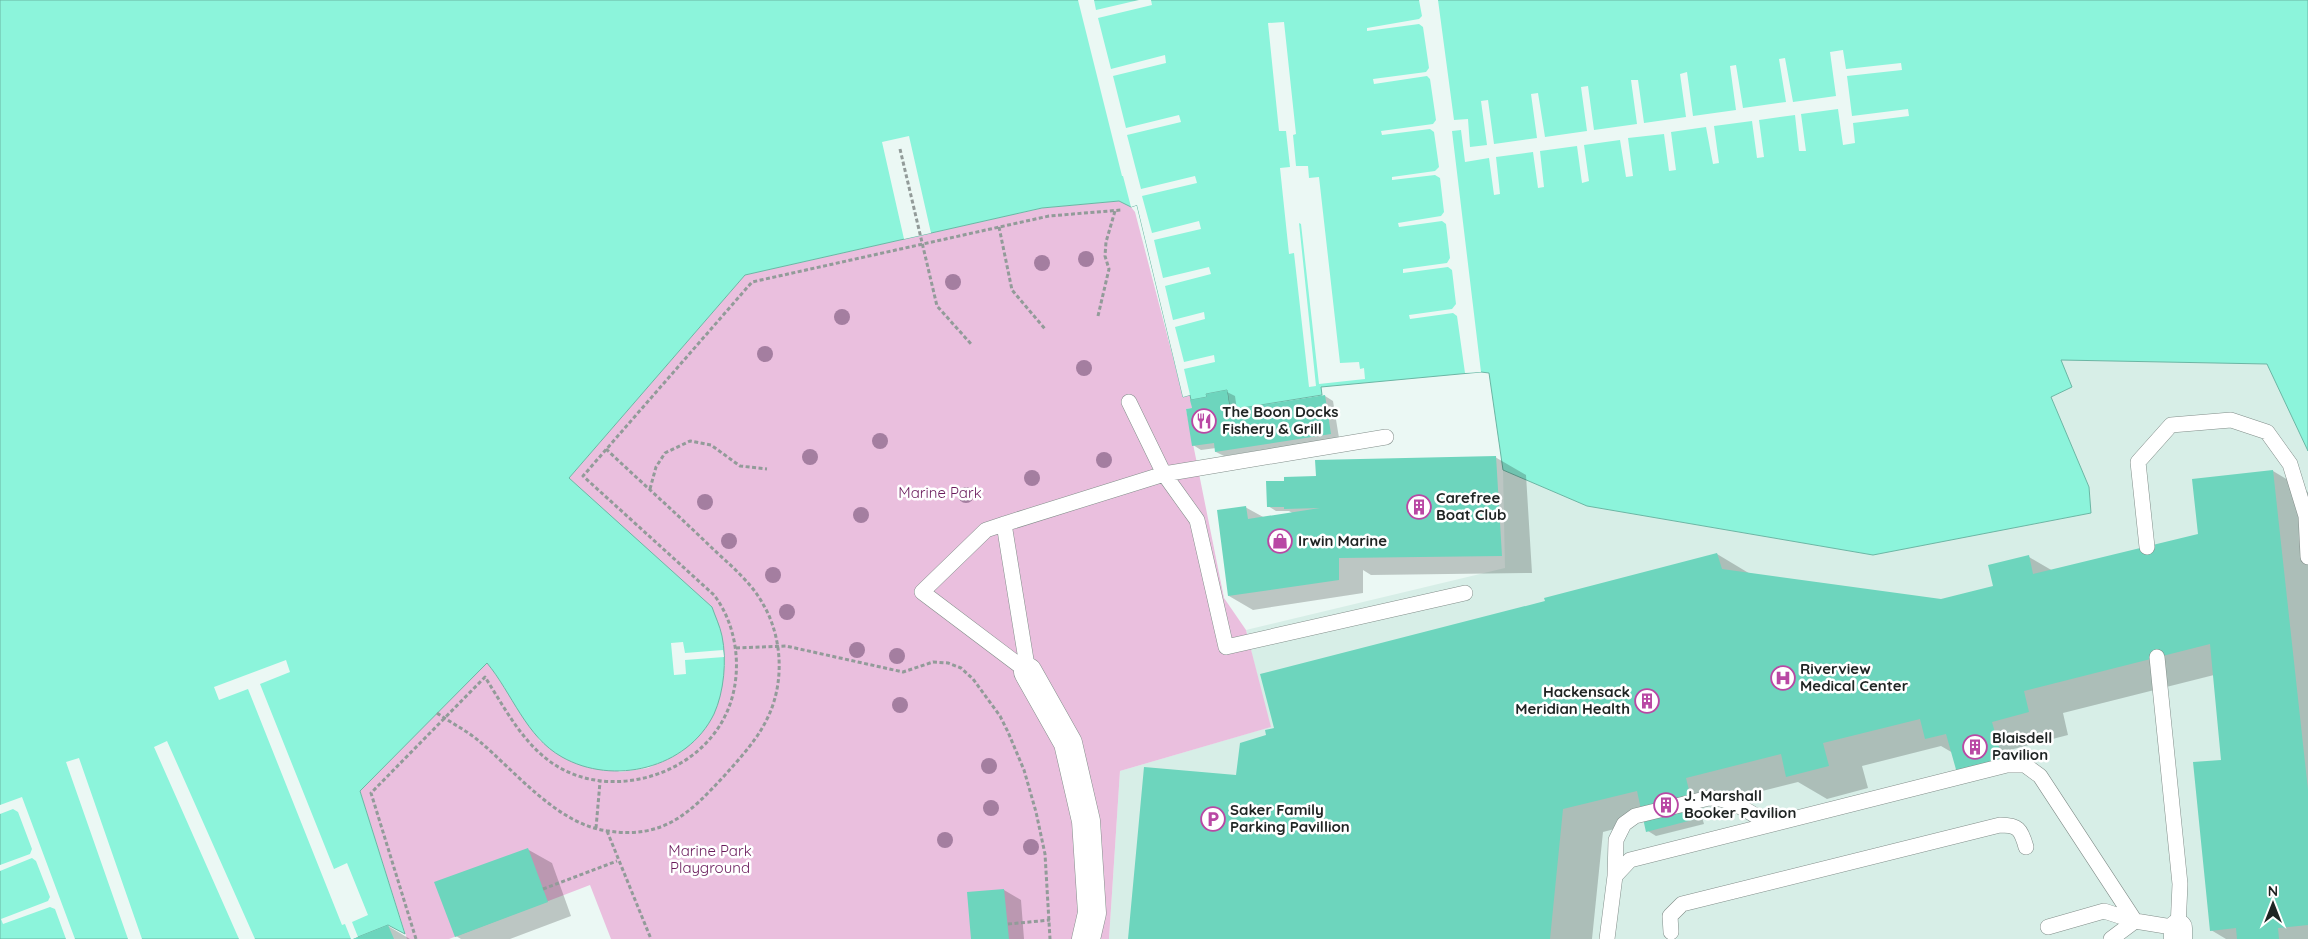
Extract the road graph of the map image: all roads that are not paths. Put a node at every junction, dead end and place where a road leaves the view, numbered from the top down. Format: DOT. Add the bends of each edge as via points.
graph roads {
  1 [pos="1129,402"];
  2 [pos="1386,437"];
  3 [pos="1164,474"];
  4 [pos="1004,524"];
  5 [pos="2147,547"];
  6 [pos="2308,557"];
  7 [pos="1465,593"];
  8 [pos="2158,657"];
  9 [pos="1028,672"];
  10 [pos="1769,824"];
  11 [pos="2026,846"];
  12 [pos="1615,876"];
  13 [pos="2135,920"];
  14 [pos="2048,927"];
  15 [pos="1671,932"];
  16 [pos="2178,934"];
  17 [pos="1086,939"];
  18 [pos="1607,939"];
  19 [pos="2111,939"];
  1 -- 3 [label="lane"];
  2 -- 3 [label="lane"];
  3 -- 4 [label="lane"];
  3 -- 7 [label="lane" via="1197,520 1226,647"];
  4 -- 9 [label="lane"];
  4 -- 9 [label="lane" via="986,530 922,592"];
  5 -- 6 [label="lane" via="2138,462 2171,425 2231,420 2267,432 2290,464 2306,516"];
  8 -- 16 [label="lane" via="2180,884"];
  9 -- 17 [label="street" via="1068,743 1086,821 1092,913"];
  10 -- 12 [label="lane" via="1630,860"];
  10 -- 12 [label="lane" via="1720,798 1635,816 1624,824 1616,840"];
  10 -- 13 [label="lane" via="2007,765 2025,765 2040,776"];
  11 -- 15 [label="lane" via="2023,834 2013,825 2000,824 1682,904 1670,916"];
  12 -- 18 [label="lane"];
  13 -- 14 [label="lane" via="2104,911"];
  13 -- 16 [label="lane"];
  13 -- 19 [label="lane"];
}
